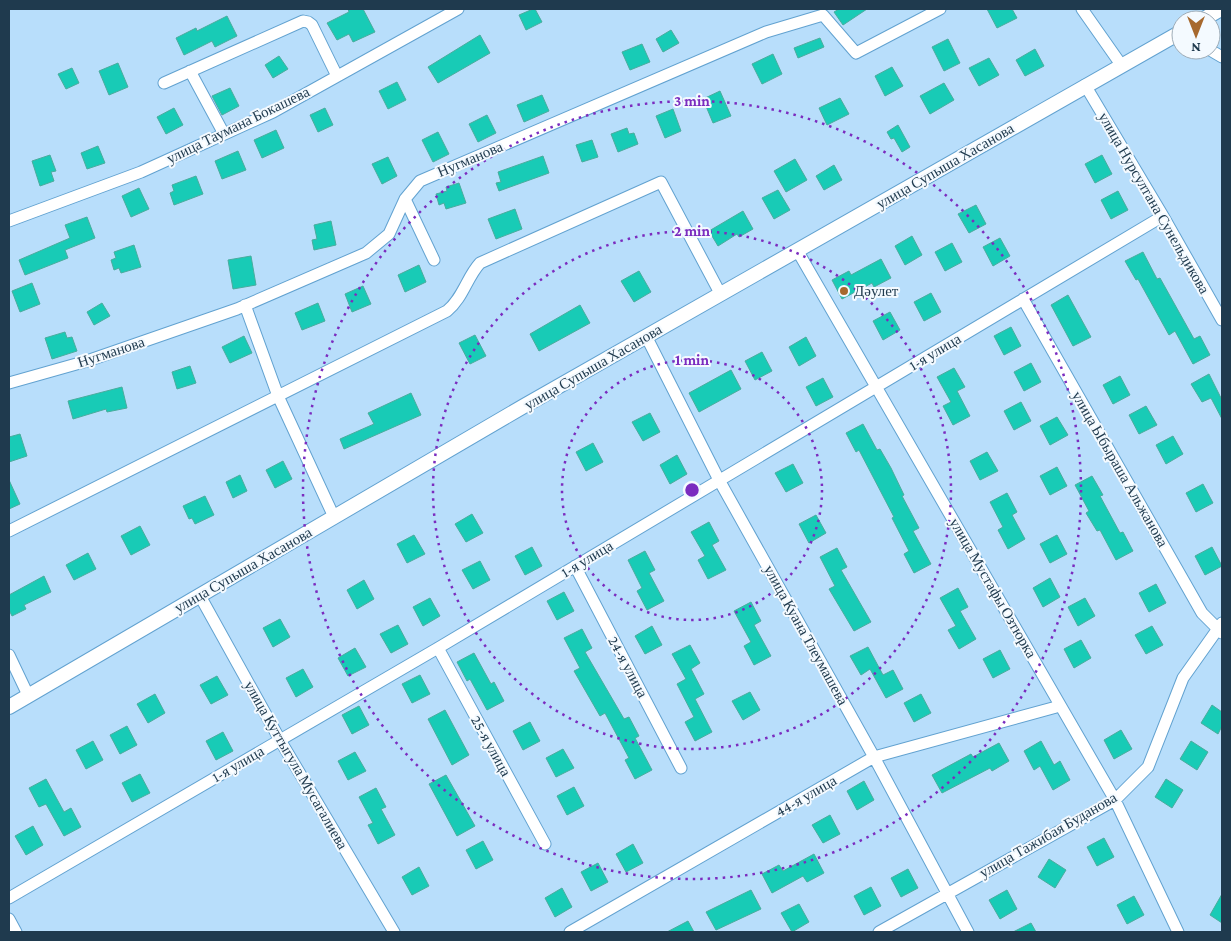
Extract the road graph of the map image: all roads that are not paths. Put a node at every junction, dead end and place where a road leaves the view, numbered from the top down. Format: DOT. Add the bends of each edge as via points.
graph roads {
  1 [pos="458,9"];
  2 [pos="940,9"];
  3 [pos="1082,9"];
  4 [pos="1171,38"];
  5 [pos="1122,66"];
  6 [pos="190,72"];
  7 [pos="337,76"];
  8 [pos="164,83"];
  9 [pos="1085,85"];
  10 [pos="224,134"];
  11 [pos="405,199"];
  12 [pos="1164,216"];
  13 [pos="9,221"];
  14 [pos="797,250"];
  15 [pos="434,260"];
  16 [pos="721,295"];
  17 [pos="1023,299"];
  18 [pos="245,305"];
  19 [pos="1222,320"];
  20 [pos="646,336"];
  21 [pos="9,384"];
  22 [pos="876,387"];
  23 [pos="278,396"];
  24 [pos="719,480"];
  25 [pos="334,517"];
  26 [pos="9,531"];
  27 [pos="575,566"];
  28 [pos="200,596"];
  29 [pos="1220,629"];
  30 [pos="438,648"];
  31 [pos="9,655"];
  32 [pos="28,695"];
  33 [pos="1060,706"];
  34 [pos="9,707"];
  35 [pos="280,740"];
  36 [pos="874,757"];
  37 [pos="681,768"];
  38 [pos="1115,800"];
  39 [pos="545,844"];
  40 [pos="947,894"];
  41 [pos="9,898"];
  42 [pos="9,919"];
  43 [pos="16,932"];
  44 [pos="394,932"];
  45 [pos="570,932"];
  46 [pos="879,932"];
  47 [pos="968,932"];
  48 [pos="1178,932"];
  1 -- 7 [label="street, улица Таумана Бокашева"];
  2 -- 11 [label="street, Нугманова" via="856,53 823,14 766,32 420,181"];
  3 -- 5 [label="street"];
  4 -- 5 [label="street, улица Супыша Хасанова"];
  5 -- 9 [label="street, улица Супыша Хасанова"];
  6 -- 7 [label="street" via="303,21 312,25"];
  6 -- 8 [label="street"];
  6 -- 10 [label="street"];
  7 -- 10 [label="street, улица Таумана Бокашева" via="273,112"];
  9 -- 12 [label="street, улица Нурсултана Сунельдикова"];
  9 -- 14 [label="street, улица Супыша Хасанова"];
  10 -- 13 [label="street, улица Таумана Бокашева" via="142,172"];
  11 -- 15 [label="street"];
  11 -- 18 [label="street, Нугманова" via="389,234 366,253"];
  12 -- 17 [label="street, 1-я улица"];
  12 -- 19 [label="street, улица Нурсултана Сунельдикова"];
  14 -- 16 [label="street, улица Супыша Хасанова"];
  14 -- 22 [label="street, улица Мустафы Озтюрка"];
  16 -- 20 [label="street, улица Супыша Хасанова"];
  16 -- 23 [label="street" via="661,182 480,263 447,311"];
  17 -- 22 [label="street, 1-я улица"];
  17 -- 29 [label="street, улица Ыбыраша Альжанова" via="1202,613"];
  18 -- 21 [label="street, Нугманова"];
  18 -- 23 [label="street"];
  20 -- 24 [label="street, улица Куана Тлеумашева"];
  20 -- 25 [label="street, улица Супыша Хасанова"];
  22 -- 24 [label="street, 1-я улица"];
  22 -- 33 [label="street, улица Мустафы Озтюрка"];
  23 -- 25 [label="street"];
  23 -- 26 [label="street"];
  24 -- 27 [label="street, 1-я улица"];
  24 -- 36 [label="street, улица Куана Тлеумашева"];
  25 -- 28 [label="street, улица Супыша Хасанова"];
  27 -- 30 [label="street, 1-я улица"];
  27 -- 37 [label="street, 24-я улица"];
  28 -- 32 [label="street, улица Супыша Хасанова"];
  28 -- 35 [label="street, улица Куттыгула Мусагалиева"];
  29 -- 38 [label="street, улица Тажибая Буданова" via="1183,678 1148,767"];
  30 -- 35 [label="street, 1-я улица"];
  30 -- 39 [label="street, 25-я улица"];
  31 -- 32 [label="street"];
  32 -- 34 [label="street, улица Супыша Хасанова"];
  33 -- 36 [label="street, 44-я улица"];
  33 -- 38 [label="street, улица Мустафы Озтюрка"];
  35 -- 41 [label="street, 1-я улица"];
  35 -- 44 [label="street, улица Куттыгула Мусагалиева"];
  36 -- 40 [label="street, улица Куана Тлеумашева"];
  36 -- 45 [label="street, 44-я улица"];
  38 -- 40 [label="street, улица Тажибая Буданова"];
  38 -- 48 [label="street, улица Мустафы Озтюрка"];
  40 -- 46 [label="street, улица Тажибая Буданова"];
  40 -- 47 [label="street, улица Куана Тлеумашева"];
  42 -- 43 [label="street"];
}
